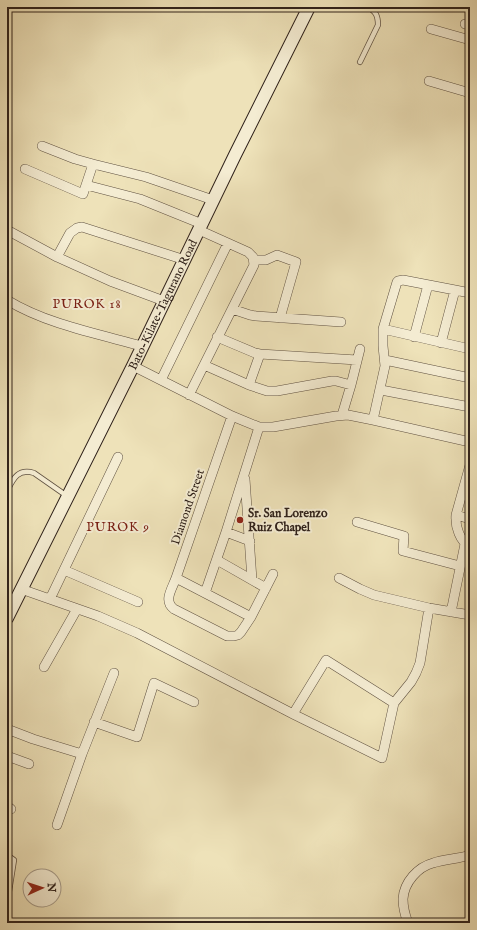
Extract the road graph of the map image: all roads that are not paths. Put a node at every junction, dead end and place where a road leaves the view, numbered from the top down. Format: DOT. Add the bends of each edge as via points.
graph roads {
  1 [pos="309,7"];
  2 [pos="367,7"];
  3 [pos="431,29"];
  4 [pos="470,40"];
  5 [pos="360,62"];
  6 [pos="428,81"];
  7 [pos="470,93"];
  8 [pos="42,146"];
  9 [pos="92,164"];
  10 [pos="25,169"];
  11 [pos="86,185"];
  12 [pos="213,200"];
  13 [pos="200,227"];
  14 [pos="7,230"];
  15 [pos="228,243"];
  16 [pos="57,257"];
  17 [pos="185,260"];
  18 [pos="254,260"];
  19 [pos="428,285"];
  20 [pos="455,290"];
  21 [pos="470,293"];
  22 [pos="7,300"];
  23 [pos="164,301"];
  24 [pos="232,309"];
  25 [pos="280,318"];
  26 [pos="341,322"];
  27 [pos="384,330"];
  28 [pos="217,337"];
  29 [pos="414,337"];
  30 [pos="441,343"];
  31 [pos="142,346"];
  32 [pos="469,346"];
  33 [pos="360,349"];
  34 [pos="260,354"];
  35 [pos="357,360"];
  36 [pos="385,360"];
  37 [pos="133,366"];
  38 [pos="204,366"];
  39 [pos="470,378"];
  40 [pos="161,380"];
  41 [pos="249,385"];
  42 [pos="352,385"];
  43 [pos="381,390"];
  44 [pos="189,395"];
  45 [pos="470,408"];
  46 [pos="342,415"];
  47 [pos="232,416"];
  48 [pos="373,420"];
  49 [pos="259,427"];
  50 [pos="470,442"];
  51 [pos="118,457"];
  52 [pos="470,465"];
  53 [pos="244,474"];
  54 [pos="7,491"];
  55 [pos="67,496"];
  56 [pos="456,515"];
  57 [pos="470,519"];
  58 [pos="357,522"];
  59 [pos="226,532"];
  60 [pos="250,541"];
  61 [pos="468,546"];
  62 [pos="217,560"];
  63 [pos="460,566"];
  64 [pos="64,570"];
  65 [pos="274,574"];
  66 [pos="176,578"];
  67 [pos="339,578"];
  68 [pos="252,580"];
  69 [pos="21,588"];
  70 [pos="266,588"];
  71 [pos="205,593"];
  72 [pos="50,599"];
  73 [pos="11,600"];
  74 [pos="138,602"];
  75 [pos="77,608"];
  76 [pos="430,608"];
  77 [pos="451,612"];
  78 [pos="470,615"];
  79 [pos="251,617"];
  80 [pos="7,618"];
  81 [pos="44,667"];
  82 [pos="114,673"];
  83 [pos="194,702"];
  84 [pos="394,703"];
  85 [pos="293,714"];
  86 [pos="94,722"];
  87 [pos="7,729"];
  88 [pos="82,754"];
  89 [pos="7,756"];
  90 [pos="29,764"];
  91 [pos="57,825"];
  92 [pos="7,855"];
  93 [pos="470,855"];
  94 [pos="8,898"];
  95 [pos="408,923"];
  1 -- 12 [label="street, Bato-Kilate-Tagurano Road"];
  2 -- 5 [label="lane" via="377,15 378,25"];
  3 -- 4 [label="street"];
  6 -- 7 [label="street"];
  8 -- 9 [label="street"];
  9 -- 11 [label="street"];
  9 -- 12 [label="street" via="146,176"];
  10 -- 11 [label="street" via="83,194"];
  11 -- 13 [label="street" via="140,199"];
  12 -- 13 [label="street, Bato-Kilate-Tagurano Road"];
  13 -- 15 [label="street"];
  13 -- 17 [label="street, Bato-Kilate-Tagurano Road"];
  14 -- 16 [label="street"];
  15 -- 18 [label="street" via="248,252"];
  15 -- 40 [label="street"];
  16 -- 17 [label="street" via="70,233 82,227"];
  16 -- 23 [label="street" via="110,281"];
  17 -- 23 [label="street, Bato-Kilate-Tagurano Road"];
  18 -- 24 [label="street" via="252,270"];
  18 -- 25 [label="street" via="266,260 277,255 296,262"];
  19 -- 20 [label="street"];
  19 -- 27 [label="street" via="403,280 397,282"];
  19 -- 29 [label="street"];
  20 -- 21 [label="street"];
  20 -- 30 [label="street"];
  22 -- 31 [label="street" via="57,322"];
  23 -- 31 [label="street, Bato-Kilate-Tagurano Road"];
  24 -- 25 [label="street" via="250,315"];
  24 -- 28 [label="street"];
  25 -- 26 [label="street"];
  27 -- 29 [label="street"];
  27 -- 36 [label="street"];
  28 -- 34 [label="street"];
  28 -- 38 [label="street"];
  29 -- 30 [label="street"];
  30 -- 32 [label="street"];
  31 -- 37 [label="street, Bato-Kilate-Tagurano Road"];
  33 -- 35 [label="street"];
  34 -- 35 [label="street"];
  34 -- 41 [label="street"];
  35 -- 42 [label="street"];
  36 -- 39 [label="street"];
  36 -- 43 [label="street"];
  37 -- 40 [label="street"];
  37 -- 55 [label="street, Bato-Kilate-Tagurano Road"];
  38 -- 41 [label="street"];
  38 -- 44 [label="street"];
  40 -- 44 [label="street"];
  41 -- 42 [label="street" via="272,392 332,381"];
  42 -- 46 [label="street"];
  43 -- 45 [label="street"];
  43 -- 48 [label="street"];
  44 -- 47 [label="street"];
  46 -- 48 [label="street"];
  46 -- 49 [label="street" via="273,427"];
  47 -- 49 [label="street"];
  47 -- 66 [label="street, Diamond Street"];
  48 -- 50 [label="street"];
  49 -- 53 [label="street"];
  51 -- 64 [label="street"];
  52 -- 56 [label="street"];
  53 -- 59 [label="street"];
  53 -- 60 [label="street"];
  54 -- 55 [label="lane" via="13,479 23,472 29,472"];
  55 -- 69 [label="street, Bato-Kilate-Tagurano Road"];
  56 -- 57 [label="street"];
  56 -- 61 [label="street" via="457,527"];
  58 -- 63 [label="street" via="404,536 403,551"];
  59 -- 60 [label="street"];
  59 -- 62 [label="street"];
  60 -- 68 [label="street"];
  61 -- 63 [label="street"];
  62 -- 68 [label="street"];
  62 -- 71 [label="street"];
  63 -- 77 [label="street"];
  64 -- 72 [label="street"];
  64 -- 74 [label="street"];
  65 -- 70 [label="street"];
  66 -- 71 [label="street"];
  66 -- 79 [label="street, Diamond Street" via="168,600 174,609 227,636 238,635"];
  67 -- 76 [label="street" via="374,595"];
  68 -- 70 [label="street"];
  69 -- 72 [label="street"];
  69 -- 73 [label="street, Bato-Kilate-Tagurano Road"];
  70 -- 79 [label="street"];
  71 -- 79 [label="street"];
  72 -- 75 [label="street"];
  73 -- 80 [label="street, Bato-Kilate-Tagurano Road"];
  75 -- 81 [label="street"];
  75 -- 85 [label="street" via="137,633"];
  76 -- 77 [label="street"];
  76 -- 84 [label="street" via="418,668"];
  77 -- 78 [label="street"];
  82 -- 86 [label="street"];
  83 -- 86 [label="street" via="154,682 136,737"];
  84 -- 85 [label="street" via="326,660"];
  84 -- 85 [label="street" via="382,758"];
  86 -- 88 [label="street"];
  87 -- 88 [label="street"];
  88 -- 91 [label="street"];
  89 -- 90 [label="street"];
  92 -- 94 [label="lane" via="14,860"];
  93 -- 95 [label="street" via="434,863 412,876 403,898"];
}
